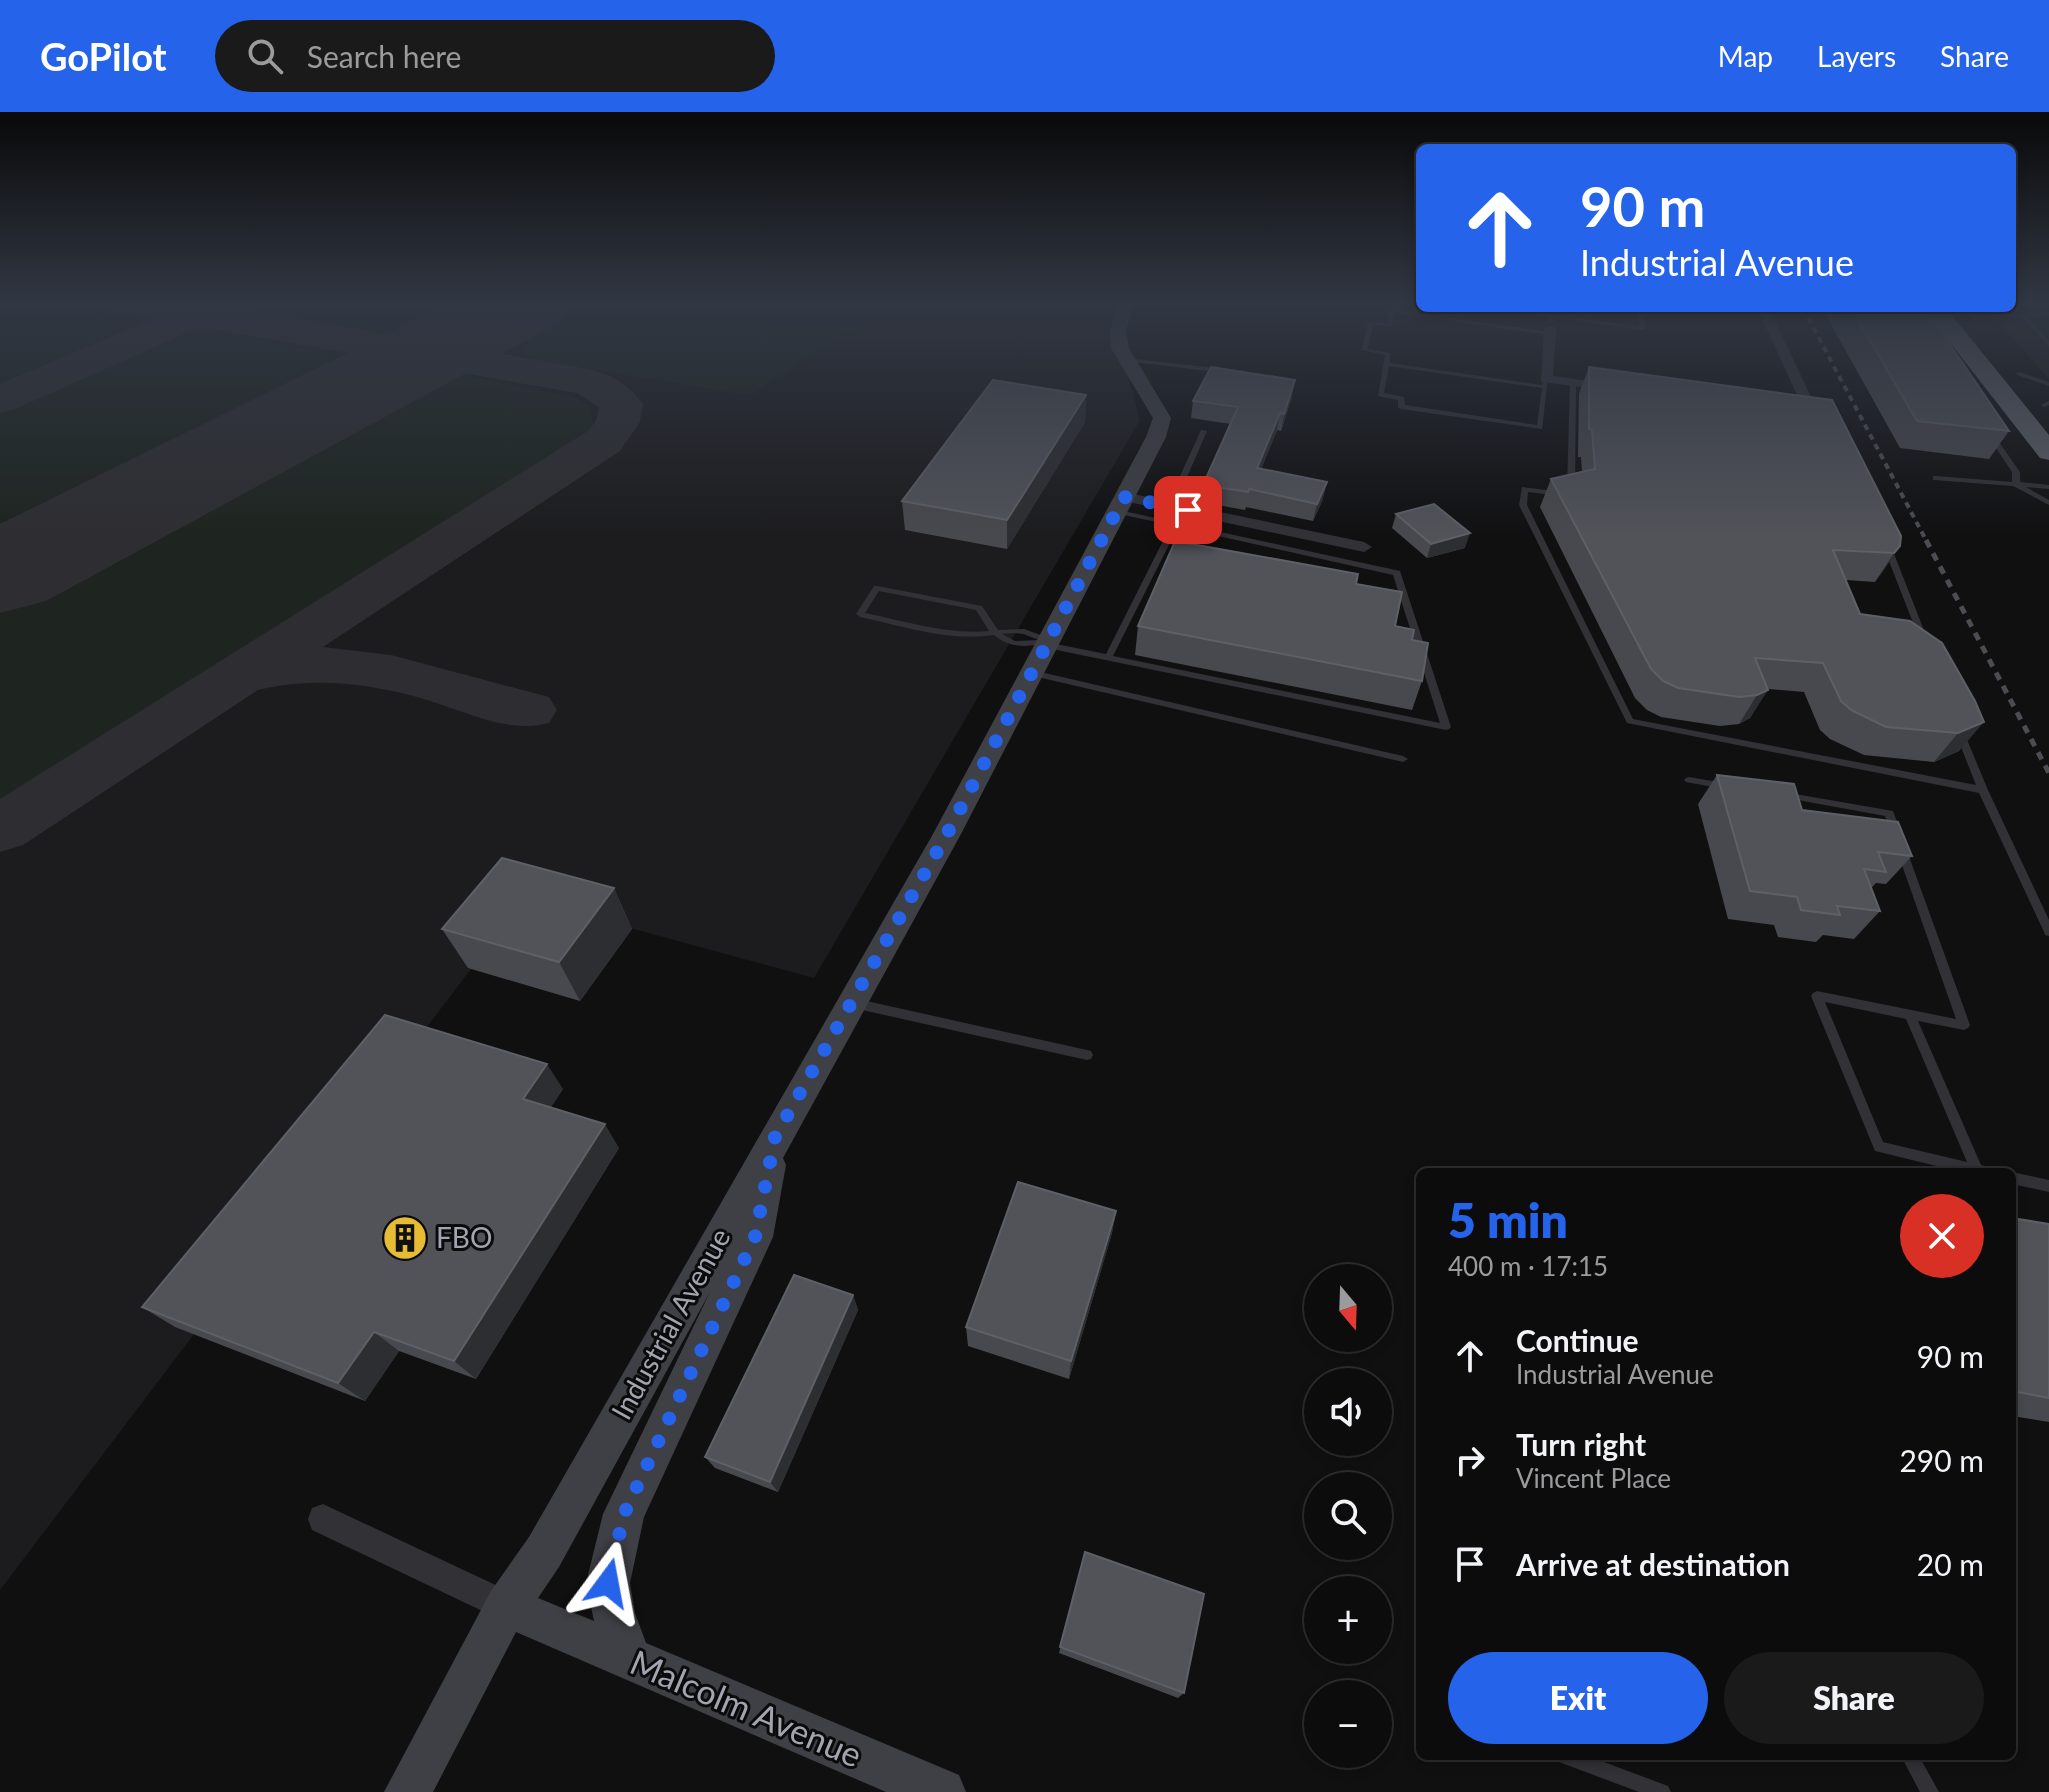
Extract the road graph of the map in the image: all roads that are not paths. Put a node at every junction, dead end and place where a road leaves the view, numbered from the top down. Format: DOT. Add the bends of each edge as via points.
graph roads {
  1 [pos="1140,380"];
  2 [pos="1383,380"];
  3 [pos="1524,380"];
  4 [pos="1798,380"];
  5 [pos="1992,380"];
  6 [pos="2026,380"];
  7 [pos="1546,383"];
  8 [pos="1573,383"];
  9 [pos="1620,390"];
  10 [pos="2048,401"];
  11 [pos="1786,413"];
  12 [pos="1982,423"];
  13 [pos="1203,431"];
  14 [pos="2049,452"];
  15 [pos="1936,478"];
  16 [pos="2016,485"];
  17 [pos="2049,487"];
  18 [pos="2049,503"];
  19 [pos="1121,504"];
  20 [pos="1170,507"];
  21 [pos="1176,524"];
  22 [pos="1883,536"];
  23 [pos="1364,547"];
  24 [pos="992,632"];
  25 [pos="1927,649"];
  26 [pos="1043,653"];
  27 [pos="1108,658"];
  28 [pos="1955,719"];
  29 [pos="1403,759"];
  30 [pos="1689,780"];
  31 [pos="1735,787"];
  32 [pos="1983,790"];
  33 [pos="1766,792"];
  34 [pos="2049,932"];
  35 [pos="852,1002"];
  36 [pos="1910,1015"];
  37 [pos="1087,1055"];
  38 [pos="775,1137"];
  39 [pos="1969,1168"];
  40 [pos="1981,1168"];
  41 [pos="2016,1179"];
  42 [pos="2049,1186"];
  43 [pos="323,1519"];
  44 [pos="506,1606"];
  45 [pos="629,1659"];
  46 [pos="1576,1760"];
  47 [pos="1912,1760"];
  48 [pos="923,1789"];
  49 [pos="408,1792"];
  50 [pos="1662,1792"];
  51 [pos="1930,1792"];
  1 -- 19 [label="street, Industrial Avenue" via="1162,423"];
  2 -- 7 [label="lane" via="1380,395 1402,398 1401,407 1540,428"];
  3 -- 7 [label="lane"];
  4 -- 11 [label="street" via="1817,419"];
  5 -- 14 [label="highway"];
  6 -- 10 [label="highway"];
  7 -- 8 [label="street"];
  8 -- 9 [label="street"];
  8 -- 32 [label="lane" via="1570,495 1525,489 1523,505 1630,721"];
  12 -- 16 [label="lane" via="2016,472"];
  13 -- 20 [label="lane"];
  15 -- 16 [label="lane"];
  16 -- 17 [label="lane"];
  16 -- 18 [label="lane"];
  19 -- 20 [label="street"];
  19 -- 21 [label="lane"];
  19 -- 26 [label="street, Industrial Avenue"];
  20 -- 23 [label="street"];
  21 -- 27 [label="lane"];
  21 -- 27 [label="lane" via="1397,573 1446,727"];
  22 -- 25 [label="lane"];
  24 -- 24 [label="lane" via="979,608 877,588 860,614 967,634"];
  24 -- 26 [label="lane"];
  24 -- 26 [label="lane" via="1028,630"];
  26 -- 27 [label="lane"];
  26 -- 29 [label="lane"];
  26 -- 35 [label="street, Industrial Avenue"];
  28 -- 32 [label="lane"];
  30 -- 31 [label="lane"];
  32 -- 34 [label="lane"];
  33 -- 36 [label="lane" via="1889,813 1964,1025"];
  35 -- 37 [label="lane"];
  35 -- 38 [label="street, Industrial Avenue"];
  36 -- 39 [label="lane" via="1817,996 1879,1147"];
  36 -- 40 [label="lane"];
  38 -- 44 [label="street, Industrial Avenue" via="544,1552"];
  38 -- 45 [label="street" via="755,1237 624,1514 608,1583"];
  41 -- 42 [label="lane"];
  43 -- 44 [label="street"];
  44 -- 45 [label="street, Malcolm Avenue"];
  44 -- 49 [label="street, Industrial Avenue"];
  45 -- 48 [label="street, Malcolm Avenue"];
  46 -- 50 [label="lane"];
  47 -- 51 [label="lane"];
}
